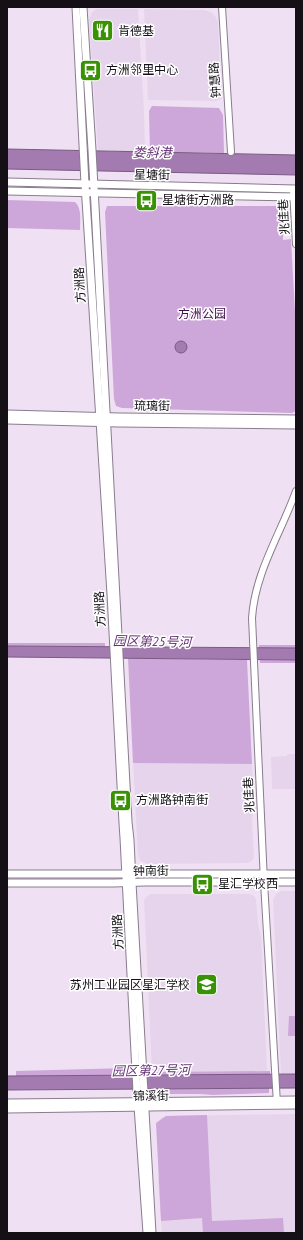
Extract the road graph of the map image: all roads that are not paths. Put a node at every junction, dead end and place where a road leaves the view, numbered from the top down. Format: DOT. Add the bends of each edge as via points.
graph roads {
  1 [pos="76,7"];
  2 [pos="83,7"];
  3 [pos="222,7"];
  4 [pos="231,152"];
  5 [pos="7,182"];
  6 [pos="85,184"];
  7 [pos="94,184"];
  8 [pos="295,189"];
  9 [pos="7,190"];
  10 [pos="85,192"];
  11 [pos="94,193"];
  12 [pos="295,196"];
  13 [pos="296,244"];
  14 [pos="7,414"];
  15 [pos="103,419"];
  16 [pos="296,419"];
  17 [pos="7,420"];
  18 [pos="296,425"];
  19 [pos="296,490"];
  20 [pos="7,874"];
  21 [pos="129,874"];
  22 [pos="264,874"];
  23 [pos="296,874"];
  24 [pos="264,882"];
  25 [pos="296,882"];
  26 [pos="7,883"];
  27 [pos="129,883"];
  28 [pos="296,1100"];
  29 [pos="7,1103"];
  30 [pos="277,1103"];
  31 [pos="141,1104"];
  32 [pos="296,1105"];
  33 [pos="7,1109"];
  34 [pos="147,1233"];
  35 [pos="152,1233"];
  1 -- 6 [label="main road, 方洲路"];
  2 -- 7 [label="main road, 方洲路"];
  3 -- 4 [label="street, 钟慧路"];
  5 -- 6 [label="main road, 星塘街"];
  6 -- 7 [label="main road, 星塘街"];
  6 -- 10 [label="main road, 方洲路"];
  7 -- 8 [label="main road, 星塘街"];
  7 -- 11 [label="main road, 方洲路"];
  8 -- 12 [label="street, 兆佳巷"];
  9 -- 10 [label="main road, 星塘街"];
  10 -- 11 [label="main road, 星塘街"];
  10 -- 15 [label="main road, 方洲路"];
  11 -- 12 [label="main road, 星塘街"];
  11 -- 15 [label="main road, 方洲路"];
  12 -- 13 [label="street, 兆佳巷"];
  14 -- 15 [label="main road, 琉璃街"];
  15 -- 16 [label="main road, 琉璃街"];
  15 -- 17 [label="main road, 琉璃街"];
  15 -- 18 [label="main road, 琉璃街"];
  15 -- 21 [label="main road, 方洲路"];
  19 -- 22 [label="street, 兆佳巷" via="260,575 252,618"];
  20 -- 21 [label="main road, 钟南街"];
  21 -- 22 [label="main road, 钟南街"];
  21 -- 27 [label="main road, 方洲路"];
  22 -- 23 [label="main road, 钟南街"];
  22 -- 24 [label="street, 兆佳巷"];
  24 -- 25 [label="main road, 钟南街"];
  24 -- 27 [label="main road, 钟南街"];
  24 -- 30 [label="street, 兆佳巷"];
  26 -- 27 [label="main road, 钟南街"];
  27 -- 31 [label="main road, 方洲路"];
  28 -- 30 [label="main road, 锦溪街"];
  29 -- 31 [label="main road, 锦溪街"];
  30 -- 31 [label="main road, 锦溪街"];
  30 -- 32 [label="main road, 锦溪街"];
  31 -- 33 [label="main road, 锦溪街"];
  31 -- 34 [label="main road, 方洲路"];
  31 -- 35 [label="main road, 方洲路"];
}
